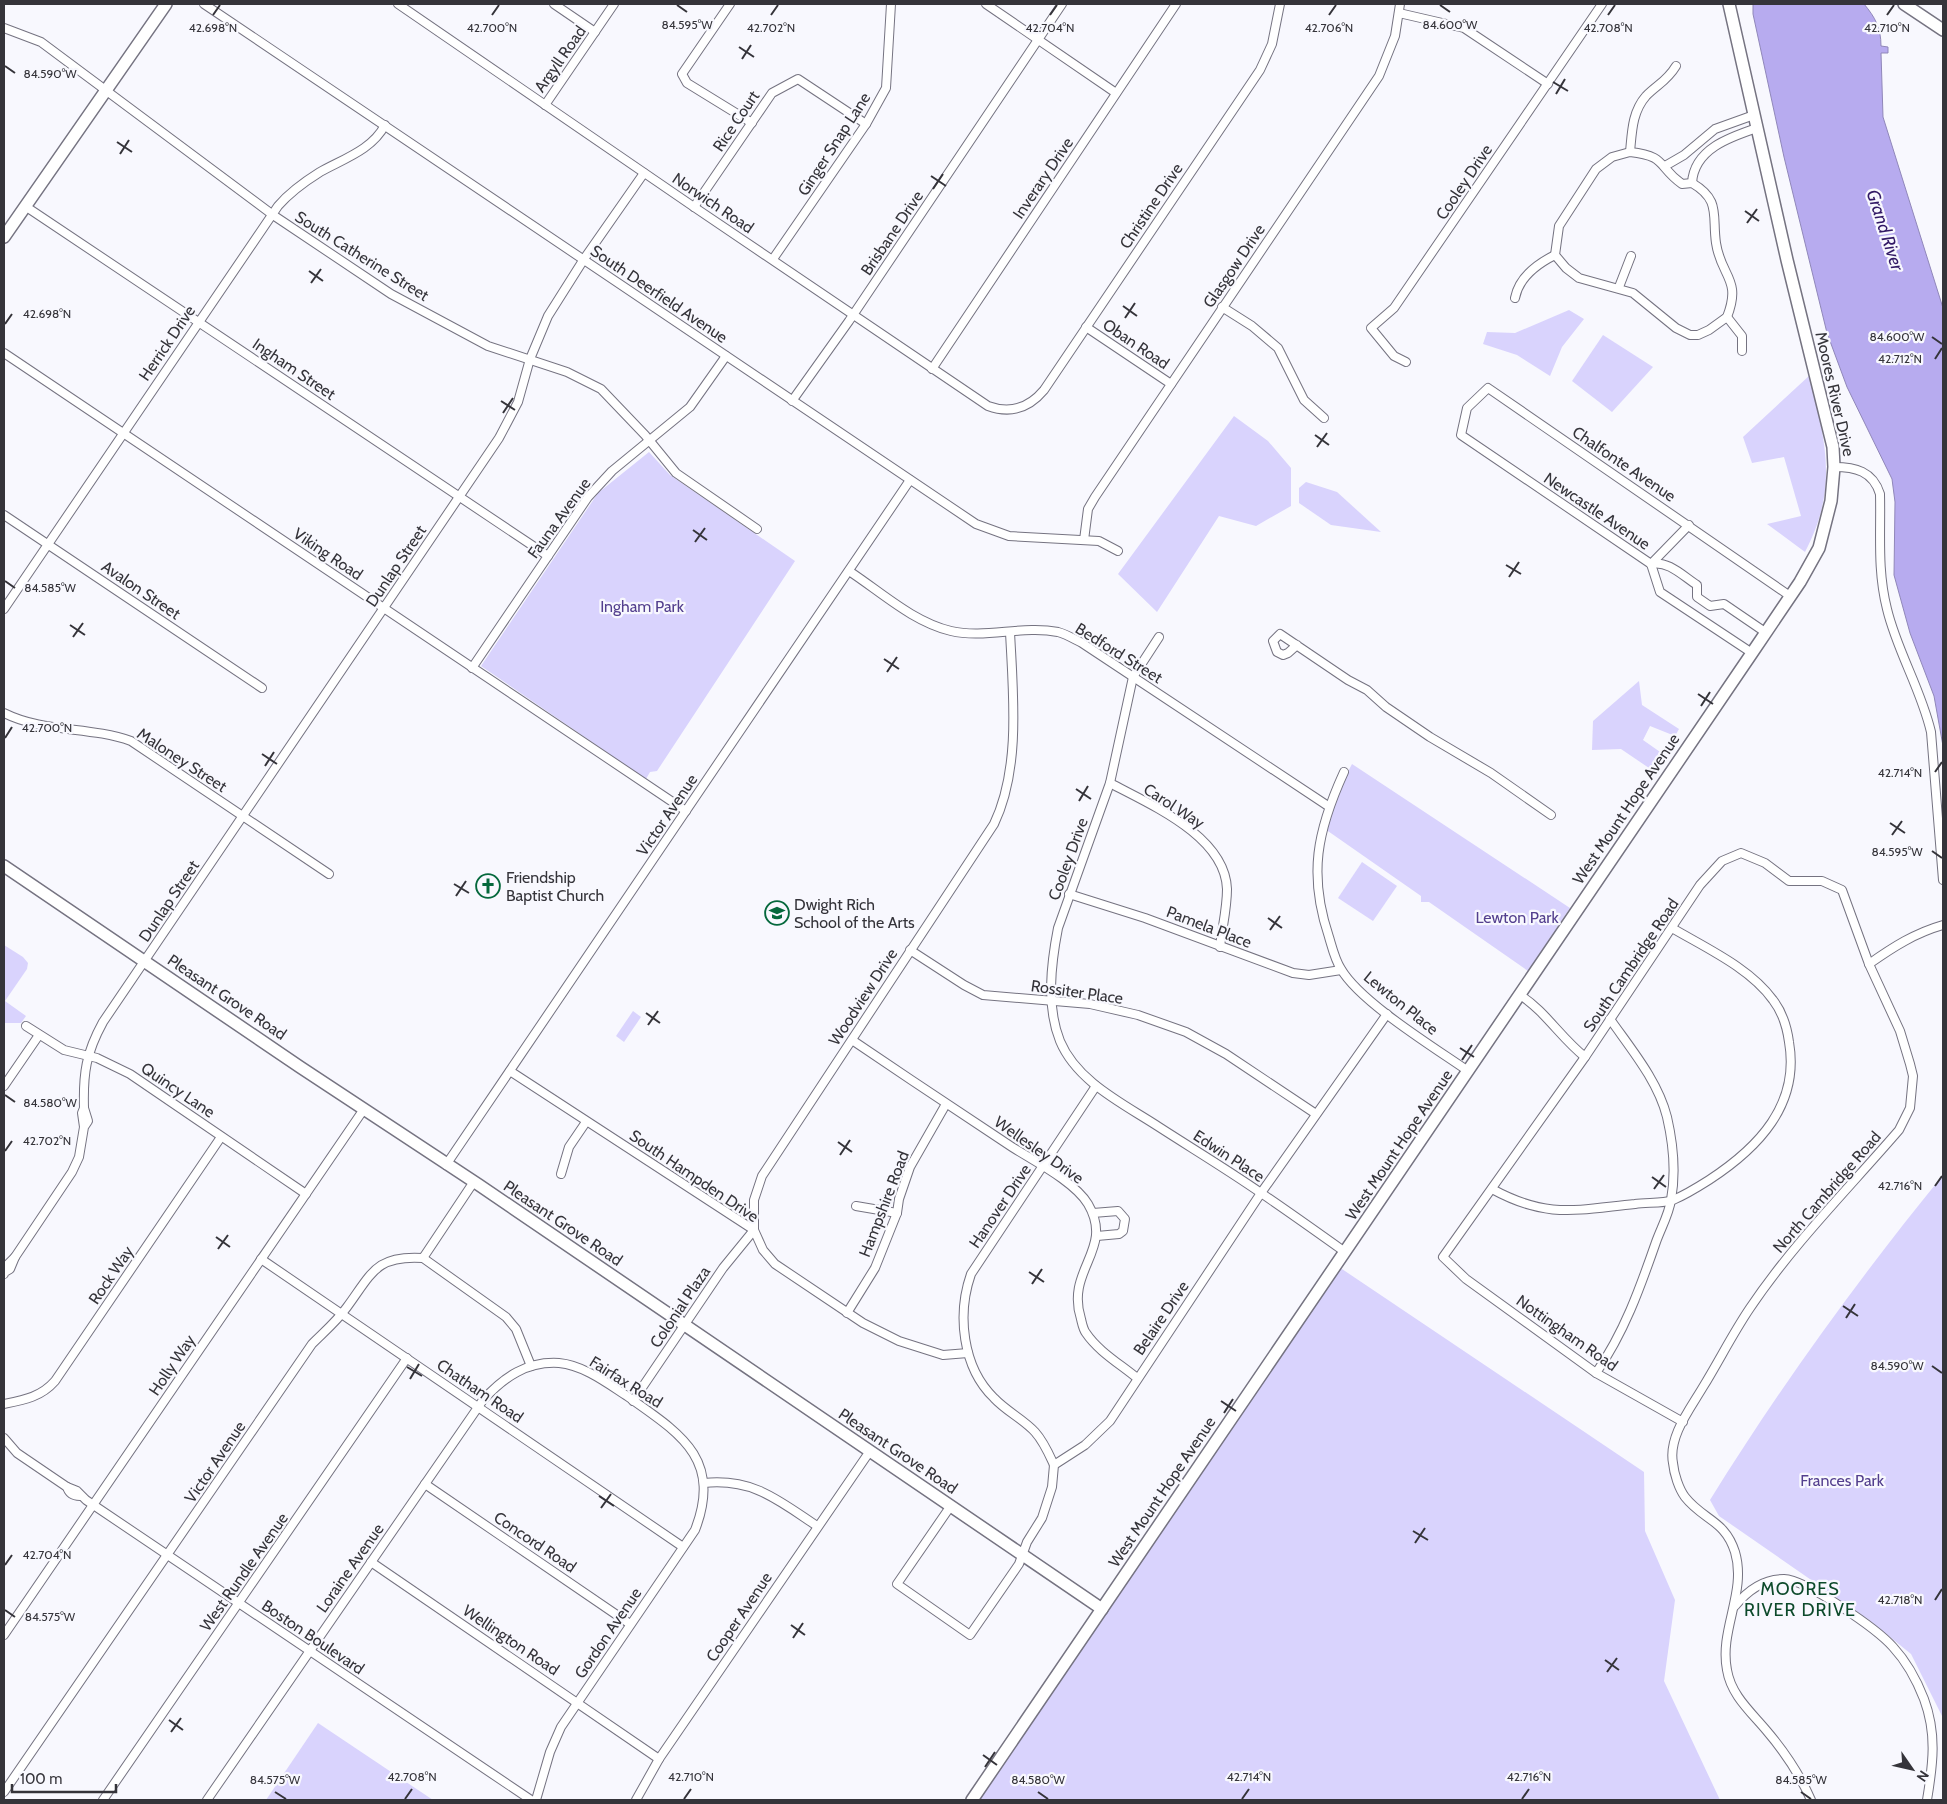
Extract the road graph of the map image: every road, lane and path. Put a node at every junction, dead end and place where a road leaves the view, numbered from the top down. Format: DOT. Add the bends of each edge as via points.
graph roads {
  1 [pos="166,4"];
  2 [pos="204,4"];
  3 [pos="398,4"];
  4 [pos="554,4"];
  5 [pos="614,4"];
  6 [pos="730,4"];
  7 [pos="891,4"];
  8 [pos="986,4"];
  9 [pos="1062,4"];
  10 [pos="1176,4"];
  11 [pos="1280,4"];
  12 [pos="1400,4"];
  13 [pos="1602,4"];
  14 [pos="1730,4"];
  15 [pos="1904,4"];
  16 [pos="1399,13"];
  17 [pos="4,28"];
  18 [pos="1943,30"];
  19 [pos="595,32"];
  20 [pos="1038,39"];
  21 [pos="1676,66"];
  22 [pos="1548,84"];
  23 [pos="106,89"];
  24 [pos="1116,93"];
  25 [pos="545,105"];
  26 [pos="1754,115"];
  27 [pos="752,123"];
  28 [pos="866,124"];
  29 [pos="384,125"];
  30 [pos="1757,128"];
  31 [pos="1630,152"];
  32 [pos="1665,166"];
  33 [pos="644,173"];
  34 [pos="1692,182"];
  35 [pos="24,206"];
  36 [pos="694,208"];
  37 [pos="273,215"];
  38 [pos="4,236"];
  39 [pos="1555,255"];
  40 [pos="1631,256"];
  41 [pos="584,259"];
  42 [pos="774,260"];
  43 [pos="1619,287"];
  44 [pos="1515,298"];
  45 [pos="1222,308"];
  46 [pos="853,316"];
  47 [pos="1727,317"];
  48 [pos="198,322"];
  49 [pos="1086,327"];
  50 [pos="1742,351"];
  51 [pos="4,353"];
  52 [pos="726,356"];
  53 [pos="530,359"];
  54 [pos="1406,362"];
  55 [pos="932,369"];
  56 [pos="1171,384"];
  57 [pos="792,401"];
  58 [pos="1019,408"];
  59 [pos="1324,418"];
  60 [pos="124,433"];
  61 [pos="1461,435"];
  62 [pos="650,441"];
  63 [pos="1834,467"];
  64 [pos="910,480"];
  65 [pos="460,497"];
  66 [pos="4,515"];
  67 [pos="1689,526"];
  68 [pos="757,529"];
  69 [pos="1084,540"];
  70 [pos="48,545"];
  71 [pos="1118,551"];
  72 [pos="548,556"];
  73 [pos="1651,564"];
  74 [pos="849,571"];
  75 [pos="1790,596"];
  76 [pos="4,609"];
  77 [pos="384,609"];
  78 [pos="1010,632"];
  79 [pos="1766,632"];
  80 [pos="1159,637"];
  81 [pos="1297,645"];
  82 [pos="1752,653"];
  83 [pos="472,668"];
  84 [pos="1133,677"];
  85 [pos="262,688"];
  86 [pos="4,713"];
  87 [pos="1344,772"];
  88 [pos="1110,783"];
  89 [pos="1328,806"];
  90 [pos="686,811"];
  91 [pos="1551,815"];
  92 [pos="243,816"];
  93 [pos="4,866"];
  94 [pos="329,874"];
  95 [pos="1943,880"];
  96 [pos="1069,894"];
  97 [pos="1943,925"];
  98 [pos="1672,928"];
  99 [pos="1220,946"];
  100 [pos="910,950"];
  101 [pos="145,961"];
  102 [pos="1869,964"];
  103 [pos="1341,970"];
  104 [pos="1520,995"];
  105 [pos="1052,1000"];
  106 [pos="1387,1014"];
  107 [pos="1610,1019"];
  108 [pos="26,1026"];
  109 [pos="39,1035"];
  110 [pos="852,1040"];
  111 [pos="87,1056"];
  112 [pos="1584,1057"];
  113 [pos="510,1071"];
  114 [pos="1468,1071"];
  115 [pos="4,1086"];
  116 [pos="1096,1086"];
  117 [pos="946,1104"];
  118 [pos="364,1110"];
  119 [pos="1316,1114"];
  120 [pos="586,1122"];
  121 [pos="222,1137"];
  122 [pos="446,1165"];
  123 [pos="1043,1167"];
  124 [pos="560,1174"];
  125 [pos="473,1183"];
  126 [pos="1492,1188"];
  127 [pos="1261,1193"];
  128 [pos="306,1194"];
  129 [pos="1671,1201"];
  130 [pos="856,1206"];
  131 [pos="897,1213"];
  132 [pos="1093,1213"];
  133 [pos="754,1230"];
  134 [pos="1097,1236"];
  135 [pos="1345,1252"];
  136 [pos="1443,1257"];
  137 [pos="423,1258"];
  138 [pos="261,1259"];
  139 [pos="4,1273"];
  140 [pos="342,1313"];
  141 [pos="847,1313"];
  142 [pos="684,1326"];
  143 [pos="968,1352"];
  144 [pos="407,1358"];
  145 [pos="531,1366"];
  146 [pos="1596,1372"];
  147 [pos="1137,1378"];
  148 [pos="633,1401"];
  149 [pos="4,1404"];
  150 [pos="478,1406"];
  151 [pos="1682,1422"];
  152 [pos="4,1438"];
  153 [pos="870,1451"];
  154 [pos="1054,1466"];
  155 [pos="704,1483"];
  156 [pos="425,1484"];
  157 [pos="93,1505"];
  158 [pos="950,1507"];
  159 [pos="817,1526"];
  160 [pos="683,1547"];
  161 [pos="1023,1554"];
  162 [pos="168,1555"];
  163 [pos="371,1562"];
  164 [pos="239,1604"];
  165 [pos="1734,1607"];
  166 [pos="1102,1610"];
  167 [pos="630,1624"];
  168 [pos="4,1635"];
  169 [pos="310,1651"];
  170 [pos="577,1703"];
  171 [pos="659,1759"];
  172 [pos="4,1792"];
  173 [pos="103,1800"];
  174 [pos="207,1800"];
  175 [pos="531,1800"];
  176 [pos="536,1800"];
  177 [pos="636,1800"];
  178 [pos="972,1800"];
  179 [pos="1811,1800"];
  180 [pos="1928,1800"];
  1 -- 23 [label="street"];
  2 -- 29 [label="street, South Deerfield Avenue"];
  3 -- 25 [label="street, Norwich Road"];
  4 -- 19 [label="street"];
  5 -- 19 [label="street, Argyll Road"];
  6 -- 27 [label="street" via="682,74 687,83"];
  7 -- 28 [label="street, Ginger Snap Lane" via="886,88"];
  8 -- 20 [label="street"];
  9 -- 20 [label="street, Brisbane Drive"];
  10 -- 24 [label="street, Inverary Drive"];
  11 -- 49 [label="street, Christine Drive" via="1272,44 1260,70"];
  12 -- 16 [label="street, Glasgow Drive"];
  13 -- 22 [label="street, Cooley Drive"];
  14 -- 26 [label="street, Moores River Drive"];
  15 -- 18 [label="street"];
  16 -- 22 [label="street" via="1464,28"];
  16 -- 45 [label="street, Glasgow Drive" via="1392,45 1379,76"];
  17 -- 23 [label="street, South Catherine Street" via="41,42"];
  19 -- 25 [label="street, Argyll Road"];
  20 -- 24 [label="street"];
  20 -- 46 [label="street, Brisbane Drive"];
  21 -- 31 [label="street" via="1636,112"];
  22 -- 54 [label="street, Cooley Drive" via="1394,308 1371,328 1394,356"];
  23 -- 35 [label="street"];
  23 -- 37 [label="street, South Catherine Street"];
  24 -- 55 [label="street, Inverary Drive"];
  25 -- 33 [label="street, Norwich Road"];
  26 -- 30 [label="street, Moores River Drive"];
  26 -- 32 [label="street" via="1715,130"];
  27 -- 28 [label="street, Rice Court" via="772,93 798,79"];
  27 -- 36 [label="street, Rice Court"];
  28 -- 42 [label="street, Ginger Snap Lane"];
  29 -- 37 [label="street, Herrick Drive" via="377,138 364,148 291,192"];
  29 -- 41 [label="street, South Deerfield Avenue"];
  30 -- 34 [label="street" via="1722,142 1700,159 1693,170"];
  30 -- 63 [label="street, Moores River Drive" via="1833,447"];
  31 -- 32 [label="street" via="1658,159"];
  31 -- 39 [label="street" via="1612,157 1596,169 1559,226"];
  32 -- 34 [label="street" via="1668,174 1682,184"];
  33 -- 36 [label="street, Norwich Road"];
  33 -- 41 [label="street, Dunlap Street"];
  34 -- 47 [label="street" via="1703,189 1716,213 1716,244 1734,295"];
  35 -- 38 [label="street"];
  35 -- 48 [label="street, Ingham Street"];
  36 -- 42 [label="street, Norwich Road"];
  37 -- 48 [label="street, Herrick Drive"];
  37 -- 53 [label="street, South Catherine Street" via="391,294 488,346"];
  39 -- 43 [label="street" via="1579,278"];
  39 -- 44 [label="street" via="1540,262 1517,285"];
  40 -- 43 [label="street"];
  41 -- 52 [label="street, South Deerfield Avenue"];
  41 -- 53 [label="street, Dunlap Street" via="548,316"];
  42 -- 46 [label="street, Norwich Road"];
  43 -- 47 [label="street" via="1633,293 1676,328 1690,335 1709,330"];
  45 -- 56 [label="street, Glasgow Drive"];
  45 -- 59 [label="street" via="1252,326 1278,348 1304,400"];
  46 -- 55 [label="street, Norwich Road"];
  46 -- 57 [label="street, Brisbane Drive"];
  47 -- 50 [label="street" via="1742,336"];
  48 -- 60 [label="street, Herrick Drive"];
  48 -- 65 [label="street, Ingham Street"];
  49 -- 56 [label="street, Oban Road"];
  49 -- 58 [label="street, Christine Drive" via="1039,396"];
  51 -- 60 [label="street, Viking Road"];
  52 -- 57 [label="street, South Deerfield Avenue"];
  52 -- 62 [label="street, Fauna Avenue" via="690,407"];
  53 -- 62 [label="street, South Catherine Street" via="567,372 602,390"];
  53 -- 65 [label="street, Dunlap Street" via="510,420"];
  55 -- 58 [label="street, Norwich Road" via="988,406 1002,410"];
  56 -- 69 [label="street, Glasgow Drive" via="1088,509"];
  57 -- 64 [label="street, South Deerfield Avenue"];
  60 -- 70 [label="street, Herrick Drive"];
  60 -- 77 [label="street, Viking Road"];
  61 -- 67 [label="street, Chalfonte Avenue" via="1467,408 1488,388"];
  61 -- 73 [label="street, Newcastle Avenue"];
  62 -- 68 [label="street, South Catherine Street" via="676,473"];
  62 -- 72 [label="street, Fauna Avenue" via="599,484"];
  63 -- 75 [label="street, West Mount Hope Avenue" via="1826,526 1819,548"];
  63 -- 95 [label="street, Moores River Drive" via="1861,470 1878,487 1880,571 1885,600 1932,732"];
  64 -- 69 [label="street, South Deerfield Avenue" via="976,524 998,533 1049,540"];
  64 -- 74 [label="street, Victor Avenue"];
  65 -- 72 [label="street, Ingham Street"];
  65 -- 77 [label="street, Dunlap Street"];
  66 -- 70 [label="street, Avalon Street"];
  67 -- 73 [label="street"];
  67 -- 75 [label="street, Chalfonte Avenue"];
  69 -- 71 [label="street, South Deerfield Avenue" via="1099,541"];
  70 -- 76 [label="street, Herrick Drive"];
  70 -- 85 [label="street, Avalon Street"];
  72 -- 83 [label="street, Fauna Avenue"];
  73 -- 79 [label="street" via="1660,562 1667,565 1697,585 1698,597 1710,606 1724,604"];
  73 -- 82 [label="street, Newcastle Avenue" via="1660,592"];
  74 -- 78 [label="street, Bedford Street" via="937,627 960,632"];
  74 -- 90 [label="street, Victor Avenue"];
  75 -- 79 [label="street, West Mount Hope Avenue"];
  77 -- 83 [label="street, Viking Road"];
  77 -- 92 [label="street, Dunlap Street"];
  78 -- 84 [label="street, Bedford Street" via="1064,634"];
  78 -- 100 [label="street, Woodview Drive" via="1013,746 1006,792 988,833"];
  79 -- 82 [label="street, West Mount Hope Avenue"];
  80 -- 84 [label="street, Cooley Drive"];
  81 -- 91 [label="street"];
  82 -- 104 [label="street, West Mount Hope Avenue"];
  83 -- 90 [label="street, Viking Road"];
  84 -- 88 [label="street, Cooley Drive"];
  84 -- 89 [label="street, Bedford Street"];
  86 -- 92 [label="street, Maloney Street" via="30,724 97,732 130,741"];
  87 -- 89 [label="street, Lewton Place"];
  88 -- 96 [label="street, Cooley Drive"];
  88 -- 99 [label="street, Carol Way" via="1197,836 1223,865 1227,889"];
  89 -- 103 [label="street, Lewton Place" via="1319,840 1317,886 1323,920"];
  90 -- 113 [label="street, Victor Avenue"];
  92 -- 94 [label="street, Maloney Street"];
  92 -- 101 [label="street, Dunlap Street"];
  93 -- 101 [label="street, Pleasant Grove Road"];
  96 -- 99 [label="street, Pamela Place"];
  96 -- 105 [label="street, Cooley Drive" via="1054,948"];
  97 -- 102 [label="street" via="1903,941"];
  98 -- 102 [label="street, South Cambridge Road" via="1711,871 1722,861 1741,853 1764,863 1789,880 1822,881 1842,890"];
  98 -- 107 [label="street, South Cambridge Road"];
  98 -- 129 [label="street" via="1760,985 1784,1018 1792,1056 1790,1084 1773,1122 1747,1152 1726,1169"];
  99 -- 103 [label="street, Pamela Place" via="1293,973 1309,975"];
  100 -- 105 [label="street, Rossiter Place" via="983,995"];
  100 -- 110 [label="street, Woodview Drive"];
  101 -- 111 [label="street" via="103,1022"];
  101 -- 118 [label="street, Pleasant Grove Road"];
  102 -- 151 [label="street, North Cambridge Road" via="1909,1058 1913,1076 1910,1108 1898,1130 1788,1257 1750,1308"];
  103 -- 106 [label="street, Lewton Place"];
  104 -- 112 [label="street"];
  104 -- 114 [label="street, West Mount Hope Avenue"];
  105 -- 116 [label="street, Cooley Drive" via="1061,1042 1072,1060"];
  105 -- 119 [label="street, Rossiter Place" via="1113,1008 1186,1032 1226,1054"];
  106 -- 114 [label="street, Lewton Place"];
  106 -- 119 [label="street, Belaire Drive"];
  107 -- 112 [label="street, South Cambridge Road"];
  107 -- 129 [label="street" via="1646,1071 1666,1116 1674,1171"];
  108 -- 109 [label="street, Quincy Lane"];
  109 -- 111 [label="street, Quincy Lane" via="64,1050"];
  109 -- 115 [label="street"];
  110 -- 117 [label="street, Wellesley Drive"];
  110 -- 133 [label="street, Woodview Drive" via="762,1176 754,1200"];
  111 -- 121 [label="street, Quincy Lane" via="130,1074"];
  111 -- 139 [label="street" via="84,1108 88,1121 79,1157 10,1269"];
  112 -- 126 [label="street, South Cambridge Road"];
  113 -- 120 [label="street, South Hampden Drive"];
  113 -- 122 [label="street, Victor Avenue"];
  114 -- 135 [label="street, West Mount Hope Avenue"];
  116 -- 123 [label="street, Hanover Drive"];
  116 -- 127 [label="street, Edwin Place"];
  117 -- 123 [label="street, Wellesley Drive"];
  117 -- 131 [label="street, Hampshire Road" via="910,1167"];
  118 -- 122 [label="street, Pleasant Grove Road"];
  118 -- 128 [label="street, Holly Way"];
  119 -- 127 [label="street, Belaire Drive"];
  120 -- 124 [label="street" via="569,1147"];
  120 -- 133 [label="street, South Hampden Drive"];
  121 -- 128 [label="street, Quincy Lane"];
  121 -- 149 [label="street, Rock Way" via="55,1381 31,1398"];
  122 -- 125 [label="street, Pleasant Grove Road"];
  123 -- 132 [label="street, Wellesley Drive" via="1074,1189"];
  123 -- 143 [label="street, Hanover Drive" via="971,1274 963,1315"];
  125 -- 137 [label="street"];
  125 -- 142 [label="street, Pleasant Grove Road"];
  126 -- 129 [label="street" via="1516,1202 1555,1211"];
  126 -- 136 [label="street, South Cambridge Road"];
  127 -- 135 [label="street, Edwin Place"];
  127 -- 147 [label="street, Belaire Drive"];
  128 -- 138 [label="street, Holly Way"];
  129 -- 146 [label="street" via="1625,1321 1612,1350"];
  130 -- 131 [label="street"];
  131 -- 141 [label="street, Hampshire Road" via="875,1268"];
  132 -- 134 [label="street, Wellesley Drive"];
  132 -- 134 [label="street" via="1118,1211 1125,1219 1123,1231 1119,1234"];
  133 -- 141 [label="street, South Hampden Drive" via="763,1250 775,1264"];
  133 -- 142 [label="street, Colonial Plaza" via="723,1268"];
  134 -- 147 [label="street, Wellesley Drive" via="1077,1288 1078,1310 1085,1332"];
  135 -- 166 [label="street, West Mount Hope Avenue"];
  136 -- 146 [label="street, Nottingham Road" via="1466,1279"];
  137 -- 140 [label="street, Victor Avenue" via="393,1259 381,1264 366,1278"];
  137 -- 145 [label="street" via="506,1317 516,1329"];
  138 -- 140 [label="street, Chatham Road"];
  138 -- 157 [label="street, Holly Way"];
  140 -- 144 [label="street, Chatham Road"];
  140 -- 162 [label="street, Victor Avenue" via="303,1358"];
  141 -- 143 [label="street, South Hampden Drive" via="899,1341 943,1354"];
  142 -- 148 [label="street, Colonial Plaza"];
  142 -- 153 [label="street, Pleasant Grove Road"];
  143 -- 154 [label="street" via="978,1380 993,1398 1035,1432"];
  144 -- 150 [label="street, Chatham Road"];
  144 -- 164 [label="street, West Rundle Avenue"];
  145 -- 148 [label="street, Fairfax Road" via="559,1363 571,1366 607,1382"];
  145 -- 150 [label="street, Loraine Avenue" via="505,1378"];
  146 -- 151 [label="street, Nottingham Road"];
  147 -- 154 [label="street, Belaire Drive" via="1110,1421 1085,1445"];
  148 -- 155 [label="street, Fairfax Road" via="683,1438 698,1462"];
  150 -- 156 [label="street, Loraine Avenue"];
  150 -- 160 [label="street, Chatham Road"];
  151 -- 165 [label="street, North Cambridge Road" via="1672,1449 1675,1471 1685,1497 1723,1527 1732,1543 1738,1577"];
  152 -- 157 [label="street, Boston Boulevard" via="17,1453"];
  153 -- 158 [label="street, Pleasant Grove Road"];
  153 -- 159 [label="street, Cooper Avenue"];
  154 -- 161 [label="street" via="1052,1487 1042,1518"];
  155 -- 159 [label="street" via="723,1481 760,1490"];
  155 -- 160 [label="street, Gordon Avenue" via="701,1514"];
  156 -- 163 [label="street, Loraine Avenue"];
  156 -- 167 [label="street, Concord Road"];
  157 -- 162 [label="street, Boston Boulevard"];
  157 -- 168 [label="street, Holly Way"];
  158 -- 161 [label="street, Pleasant Grove Road"];
  158 -- 161 [label="street" via="897,1584 970,1635"];
  159 -- 171 [label="street, Cooper Avenue"];
  160 -- 167 [label="street, Gordon Avenue"];
  161 -- 166 [label="street, Pleasant Grove Road"];
  162 -- 164 [label="street, Boston Boulevard"];
  162 -- 172 [label="street, Victor Avenue"];
  163 -- 169 [label="street, Loraine Avenue"];
  163 -- 170 [label="street, Wellington Road"];
  164 -- 169 [label="street, Boston Boulevard"];
  164 -- 173 [label="street, West Rundle Avenue"];
  165 -- 179 [label="street, North Cambridge Road" via="1725,1656 1730,1682 1790,1762"];
  165 -- 180 [label="street" via="1743,1596 1764,1583 1784,1579 1805,1584 1893,1647 1916,1683 1928,1712 1934,1739"];
  166 -- 178 [label="street, West Mount Hope Avenue"];
  167 -- 170 [label="street, Gordon Avenue"];
  169 -- 174 [label="street, Loraine Avenue"];
  169 -- 175 [label="street, Boston Boulevard"];
  170 -- 171 [label="street, Wellington Road"];
  170 -- 176 [label="street, Gordon Avenue" via="550,1752"];
  171 -- 177 [label="street, Cooper Avenue"];
}
